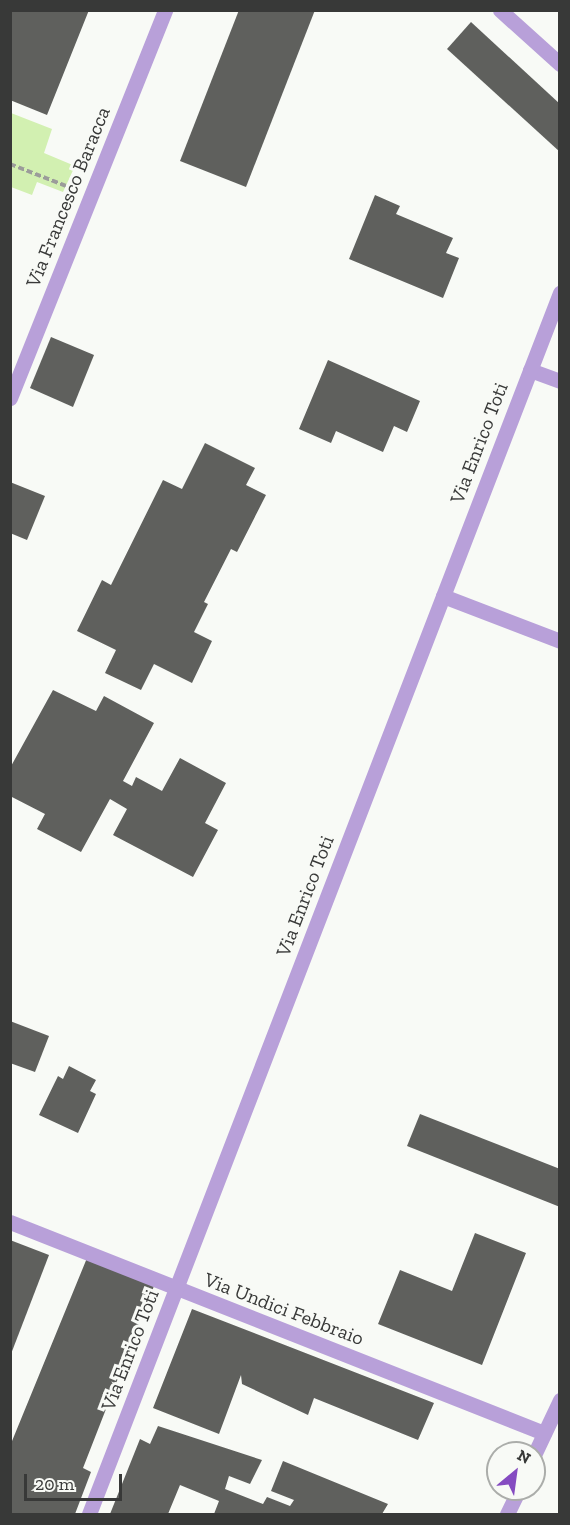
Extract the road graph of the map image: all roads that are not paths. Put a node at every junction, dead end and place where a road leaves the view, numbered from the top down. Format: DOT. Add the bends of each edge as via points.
graph roads {
  1 [pos="165,10"];
  2 [pos="500,10"];
  3 [pos="560,64"];
  4 [pos="560,293"];
  5 [pos="530,370"];
  6 [pos="560,381"];
  7 [pos="10,398"];
  8 [pos="443,596"];
  9 [pos="560,641"];
  10 [pos="10,1222"];
  11 [pos="176,1289"];
  12 [pos="560,1400"];
  13 [pos="550,1431"];
  14 [pos="513,1501"];
  15 [pos="89,1515"];
  16 [pos="507,1515"];
  1 -- 7 [label="street, Via Francesco Baracca"];
  2 -- 3 [label="street"];
  4 -- 5 [label="street, Via Enrico Toti"];
  5 -- 6 [label="street"];
  5 -- 8 [label="street, Via Enrico Toti"];
  8 -- 9 [label="street"];
  8 -- 11 [label="street, Via Enrico Toti"];
  10 -- 11 [label="street, Via Undici Febbraio"];
  11 -- 13 [label="street, Via Undici Febbraio"];
  11 -- 15 [label="street, Via Enrico Toti"];
  12 -- 13 [label="street"];
  14 -- 16 [label="street"];
}
